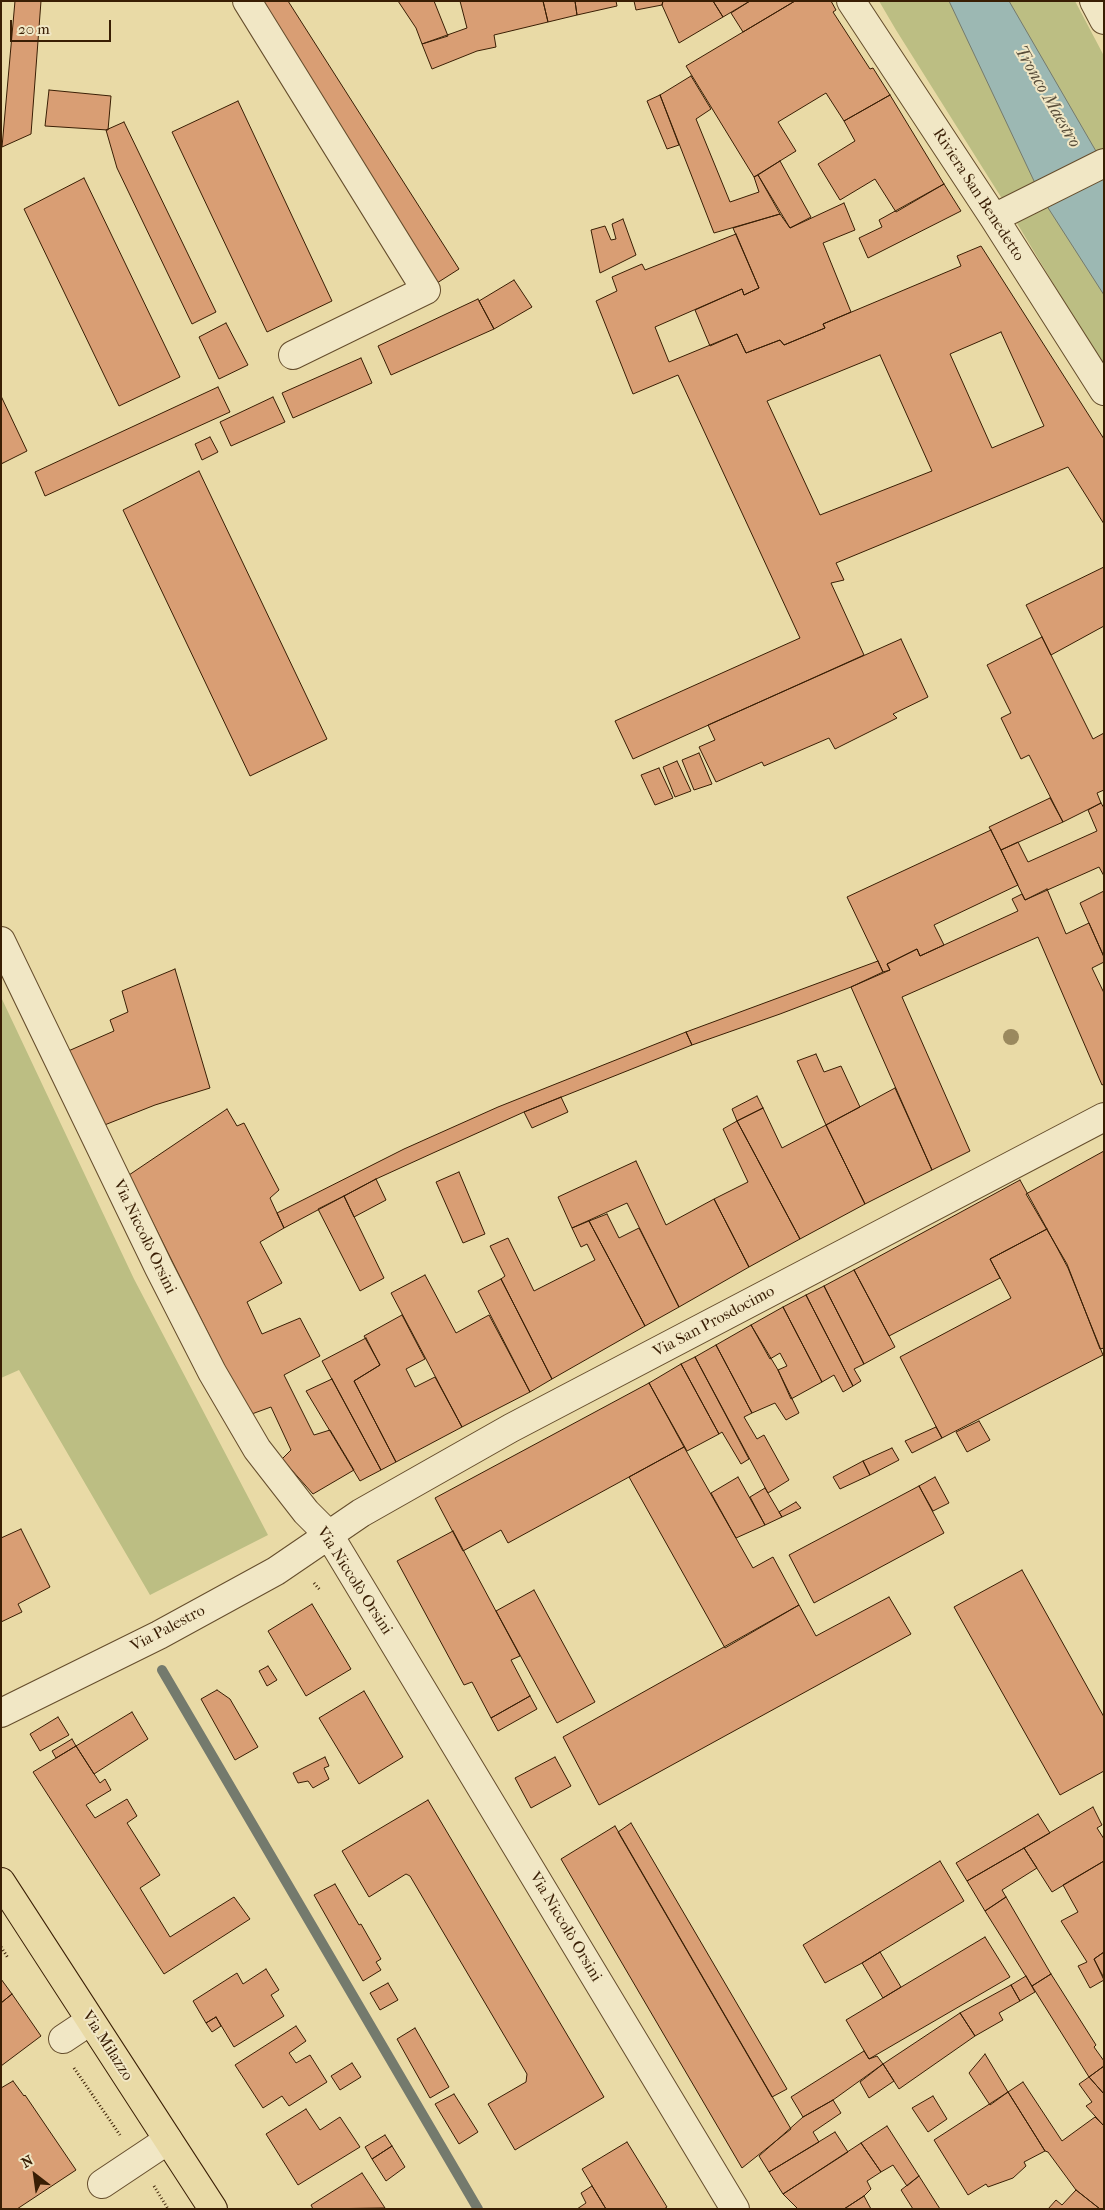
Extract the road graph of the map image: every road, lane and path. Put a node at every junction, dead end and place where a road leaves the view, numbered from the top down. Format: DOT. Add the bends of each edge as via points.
graph roads {
  1 [pos="247,1"];
  2 [pos="851,1"];
  3 [pos="1094,1"];
  4 [pos="1104,20"];
  5 [pos="1104,163"];
  6 [pos="1005,213"];
  7 [pos="293,355"];
  8 [pos="1104,390"];
  9 [pos="1,941"];
  10 [pos="1104,1117"];
  11 [pos="329,1535"];
  12 [pos="1,1713"];
  13 [pos="1,1882"];
  14 [pos="1,1948"];
  15 [pos="8,1958"];
  16 [pos="90,2021"];
  17 [pos="63,2039"];
  18 [pos="71,2064"];
  19 [pos="168,2140"];
  20 [pos="137,2160"];
  21 [pos="102,2184"];
  22 [pos="168,2209"];
  23 [pos="212,2209"];
  24 [pos="735,2209"];
  1 -- 7 [label="street" via="426,290"];
  2 -- 6 [label="street, Riviera San Benedetto"];
  3 -- 4 [label="street"];
  5 -- 6 [label="street"];
  6 -- 8 [label="street, Riviera San Benedetto"];
  9 -- 11 [label="street, Via Niccolò Orsini" via="212,1372 257,1449 306,1512"];
  10 -- 11 [label="street, Via San Prosdocimo" via="511,1428 361,1513"];
  11 -- 12 [label="street, Via Palestro" via="276,1571"];
  11 -- 24 [label="street, Via Niccolò Orsini"];
  13 -- 16 [label="main road, Via Milazzo"];
  14 -- 15 [label="path"];
  16 -- 17 [label="street"];
  16 -- 19 [label="main road, Via Milazzo"];
  18 -- 20 [label="path"];
  19 -- 20 [label="street"];
  19 -- 23 [label="main road, Via Milazzo"];
  20 -- 21 [label="street"];
  20 -- 22 [label="path"];
}
